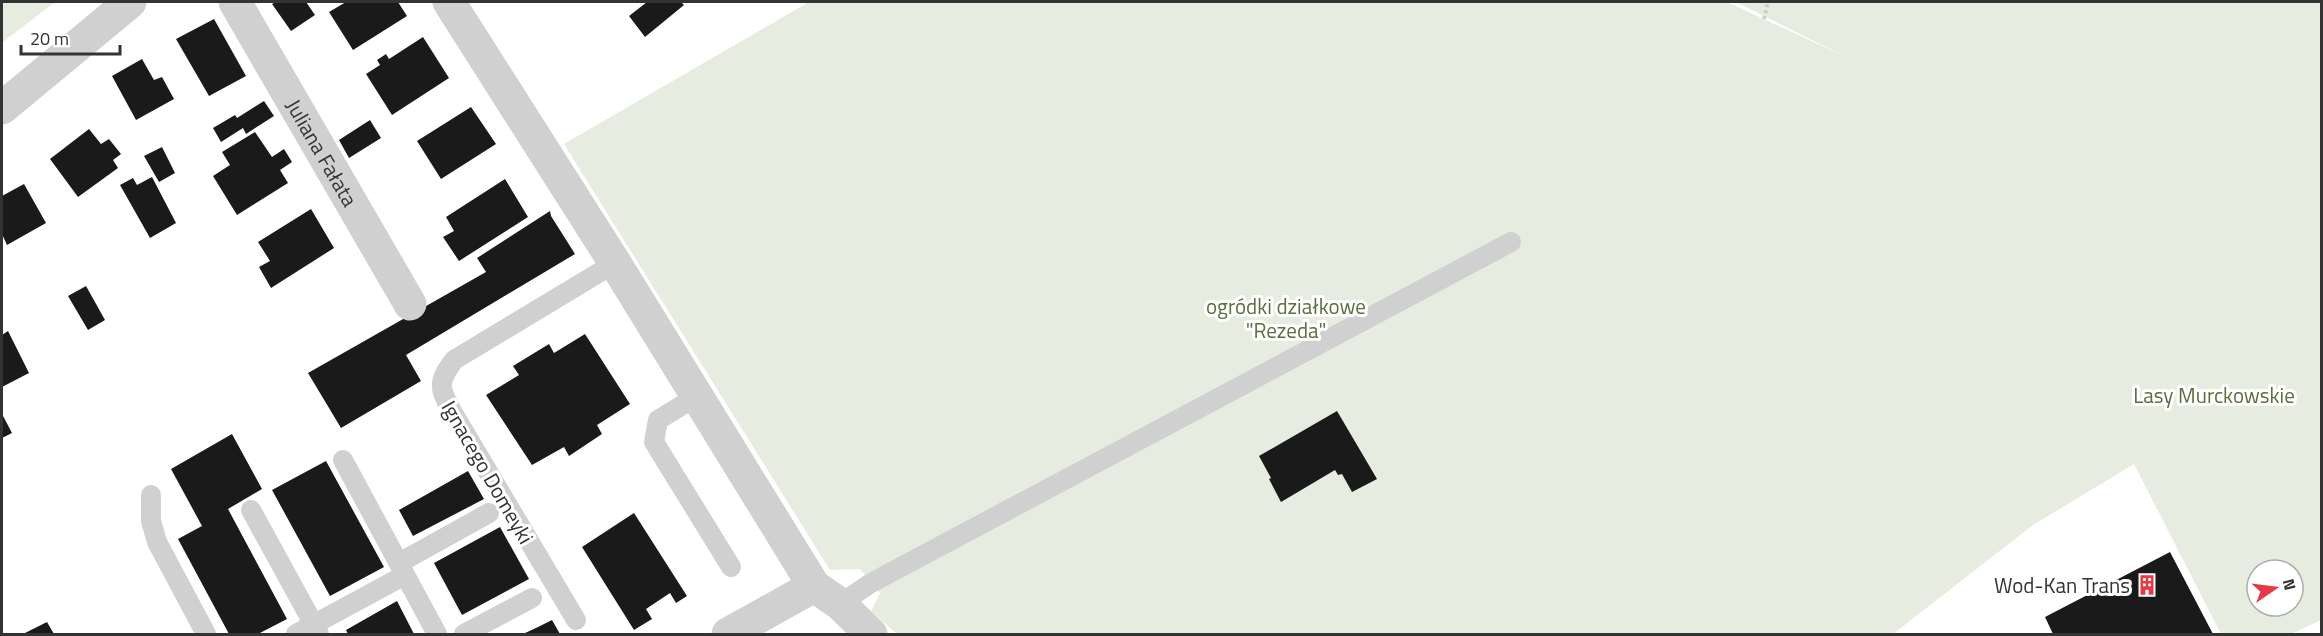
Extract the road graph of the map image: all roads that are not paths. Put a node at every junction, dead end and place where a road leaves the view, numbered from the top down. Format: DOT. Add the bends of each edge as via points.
graph roads {
  1 [pos="129,2"];
  2 [pos="234,2"];
  3 [pos="449,2"];
  4 [pos="6,96"];
  5 [pos="1511,242"];
  6 [pos="615,263"];
  7 [pos="410,304"];
  8 [pos="697,396"];
  9 [pos="343,460"];
  10 [pos="152,495"];
  11 [pos="251,510"];
  12 [pos="489,513"];
  13 [pos="731,567"];
  14 [pos="402,569"];
  15 [pos="814,586"];
  16 [pos="532,598"];
  17 [pos="840,604"];
  18 [pos="576,620"];
  19 [pos="316,630"];
  20 [pos="206,634"];
  21 [pos="296,634"];
  22 [pos="437,634"];
  23 [pos="464,634"];
  24 [pos="728,634"];
  25 [pos="872,634"];
  1 -- 4 [label="street"];
  2 -- 7 [label="street, Juliana Fałata"];
  3 -- 6 [label="street"];
  5 -- 17 [label="lane" via="871,583"];
  6 -- 8 [label="street"];
  6 -- 18 [label="lane, Ignacego Domeyki" via="454,360 442,376 442,394"];
  8 -- 13 [label="lane" via="658,420 654,442"];
  8 -- 15 [label="street"];
  9 -- 14 [label="lane"];
  10 -- 20 [label="lane" via="151,521 157,542"];
  11 -- 19 [label="lane"];
  12 -- 14 [label="lane"];
  14 -- 19 [label="lane"];
  14 -- 22 [label="lane"];
  15 -- 17 [label="street"];
  15 -- 24 [label="street"];
  16 -- 23 [label="lane"];
  17 -- 25 [label="street"];
  19 -- 21 [label="lane"];
}
